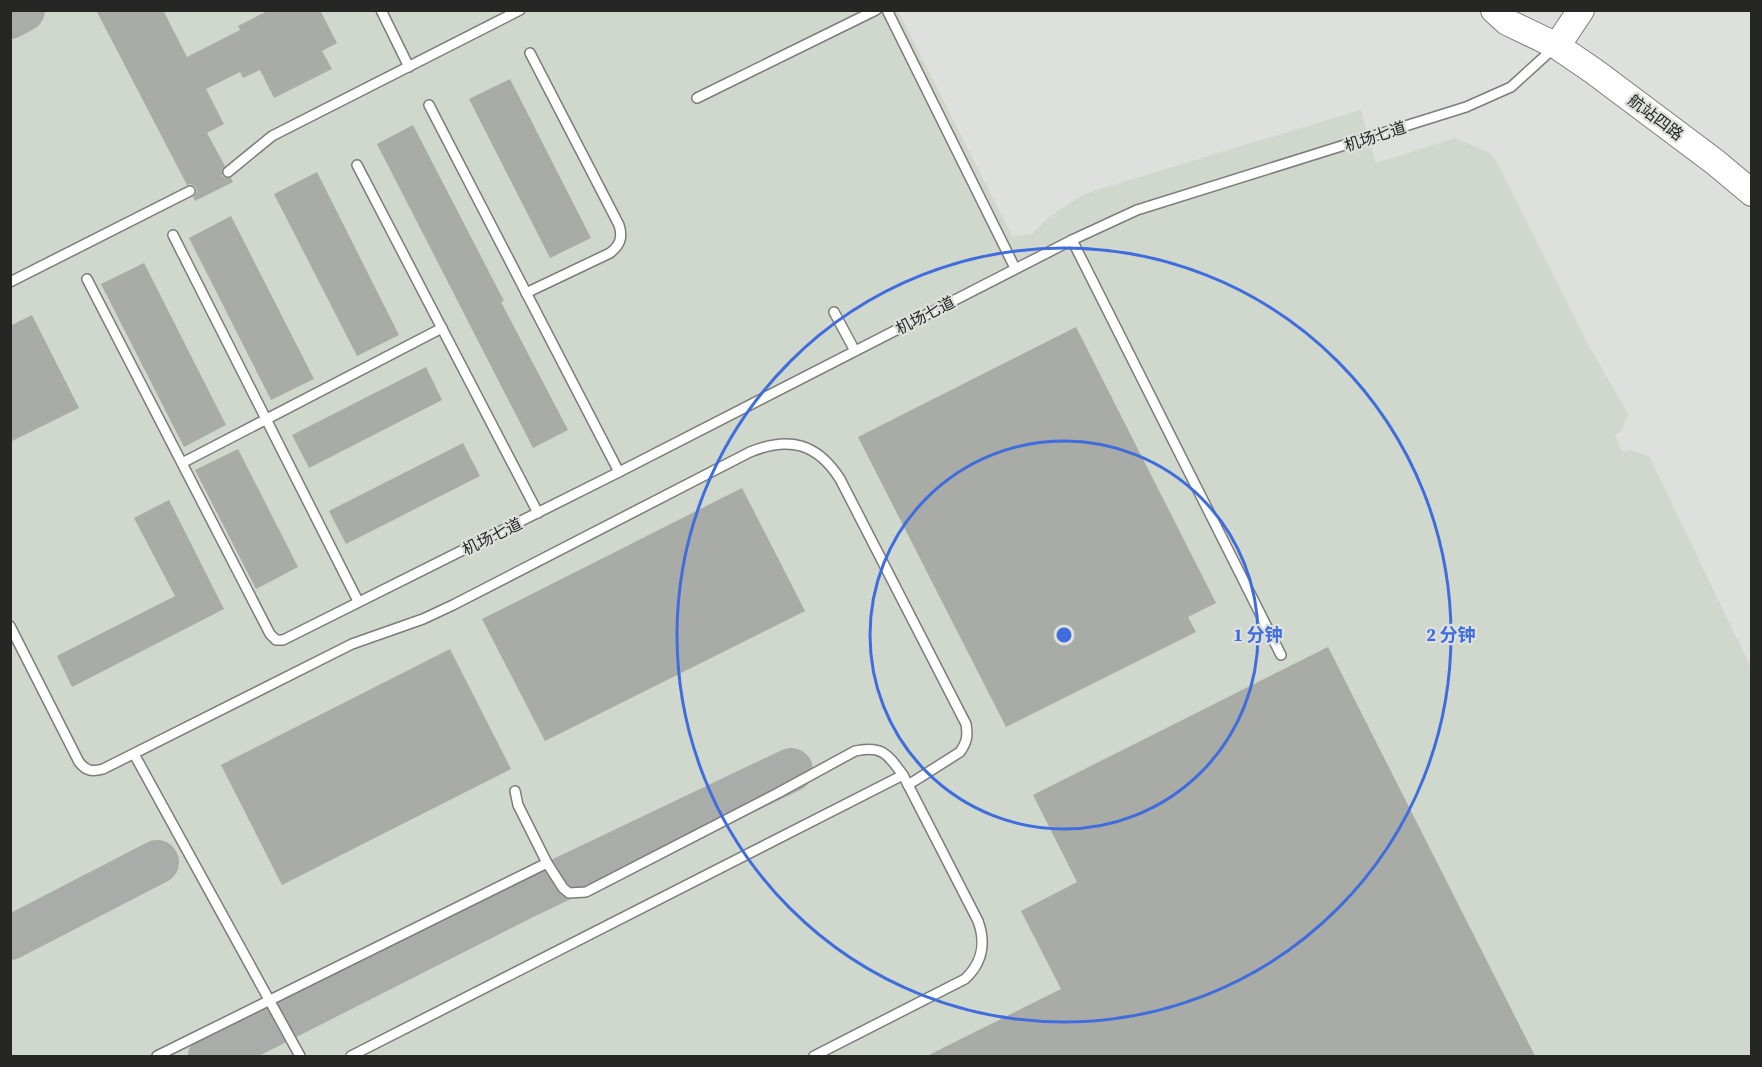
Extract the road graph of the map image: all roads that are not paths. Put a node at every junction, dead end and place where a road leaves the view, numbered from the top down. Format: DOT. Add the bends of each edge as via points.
graph roads {
  1 [pos="381,10"];
  2 [pos="520,10"];
  3 [pos="876,10"];
  4 [pos="887,10"];
  5 [pos="1494,10"];
  6 [pos="1523,10"];
  7 [pos="1581,10"];
  8 [pos="1557,46"];
  9 [pos="530,53"];
  10 [pos="409,67"];
  11 [pos="697,98"];
  12 [pos="429,105"];
  13 [pos="357,165"];
  14 [pos="228,172"];
  15 [pos="190,191"];
  16 [pos="1752,193"];
  17 [pos="173,235"];
  18 [pos="1072,240"];
  19 [pos="1016,268"];
  20 [pos="87,279"];
  21 [pos="10,282"];
  22 [pos="526,293"];
  23 [pos="834,312"];
  24 [pos="442,328"];
  25 [pos="855,351"];
  26 [pos="266,418"];
  27 [pos="182,463"];
  28 [pos="619,472"];
  29 [pos="538,513"];
  30 [pos="358,602"];
  31 [pos="10,626"];
  32 [pos="1281,655"];
  33 [pos="134,754"];
  34 [pos="903,776"];
  35 [pos="908,785"];
  36 [pos="515,791"];
  37 [pos="547,863"];
  38 [pos="270,1001"];
  39 [pos="157,1056"];
  40 [pos="300,1056"];
  41 [pos="351,1056"];
  42 [pos="814,1056"];
  1 -- 10 [label="lane"];
  2 -- 10 [label="lane"];
  3 -- 11 [label="lane"];
  4 -- 19 [label="lane"];
  5 -- 8 [label="main road, 航站四路" via="1506,22"];
  6 -- 8 [label="main road, 航站四路"];
  7 -- 8 [label="main road, 机场七道"];
  8 -- 16 [label="main road, 航站四路"];
  8 -- 18 [label="lane, 机场七道" via="1511,87 1466,107 1137,210"];
  9 -- 22 [label="lane" via="621,234 619,246 610,253"];
  10 -- 14 [label="lane" via="272,136"];
  12 -- 22 [label="lane"];
  13 -- 24 [label="lane"];
  15 -- 21 [label="lane"];
  17 -- 26 [label="lane"];
  18 -- 19 [label="lane, 机场七道"];
  18 -- 32 [label="lane"];
  19 -- 25 [label="lane, 机场七道"];
  20 -- 27 [label="lane"];
  22 -- 28 [label="lane"];
  23 -- 25 [label="lane"];
  24 -- 26 [label="lane"];
  24 -- 29 [label="lane"];
  25 -- 28 [label="lane, 机场七道"];
  26 -- 27 [label="lane"];
  26 -- 30 [label="lane"];
  27 -- 30 [label="lane, 机场七道" via="276,639 283,640"];
  28 -- 29 [label="lane, 机场七道"];
  29 -- 30 [label="lane, 机场七道"];
  31 -- 33 [label="lane" via="84,768 103,769"];
  33 -- 35 [label="lane" via="352,644 453,605 750,452 763,446 793,443 821,454 840,479 966,724 968,735 960,752"];
  33 -- 38 [label="lane"];
  34 -- 35 [label="lane"];
  34 -- 37 [label="lane" via="881,750 855,751 586,892 569,893"];
  34 -- 41 [label="lane"];
  35 -- 42 [label="lane" via="978,921 982,955 965,979"];
  36 -- 37 [label="lane"];
  37 -- 38 [label="lane"];
  38 -- 39 [label="lane"];
  38 -- 40 [label="lane"];
}
